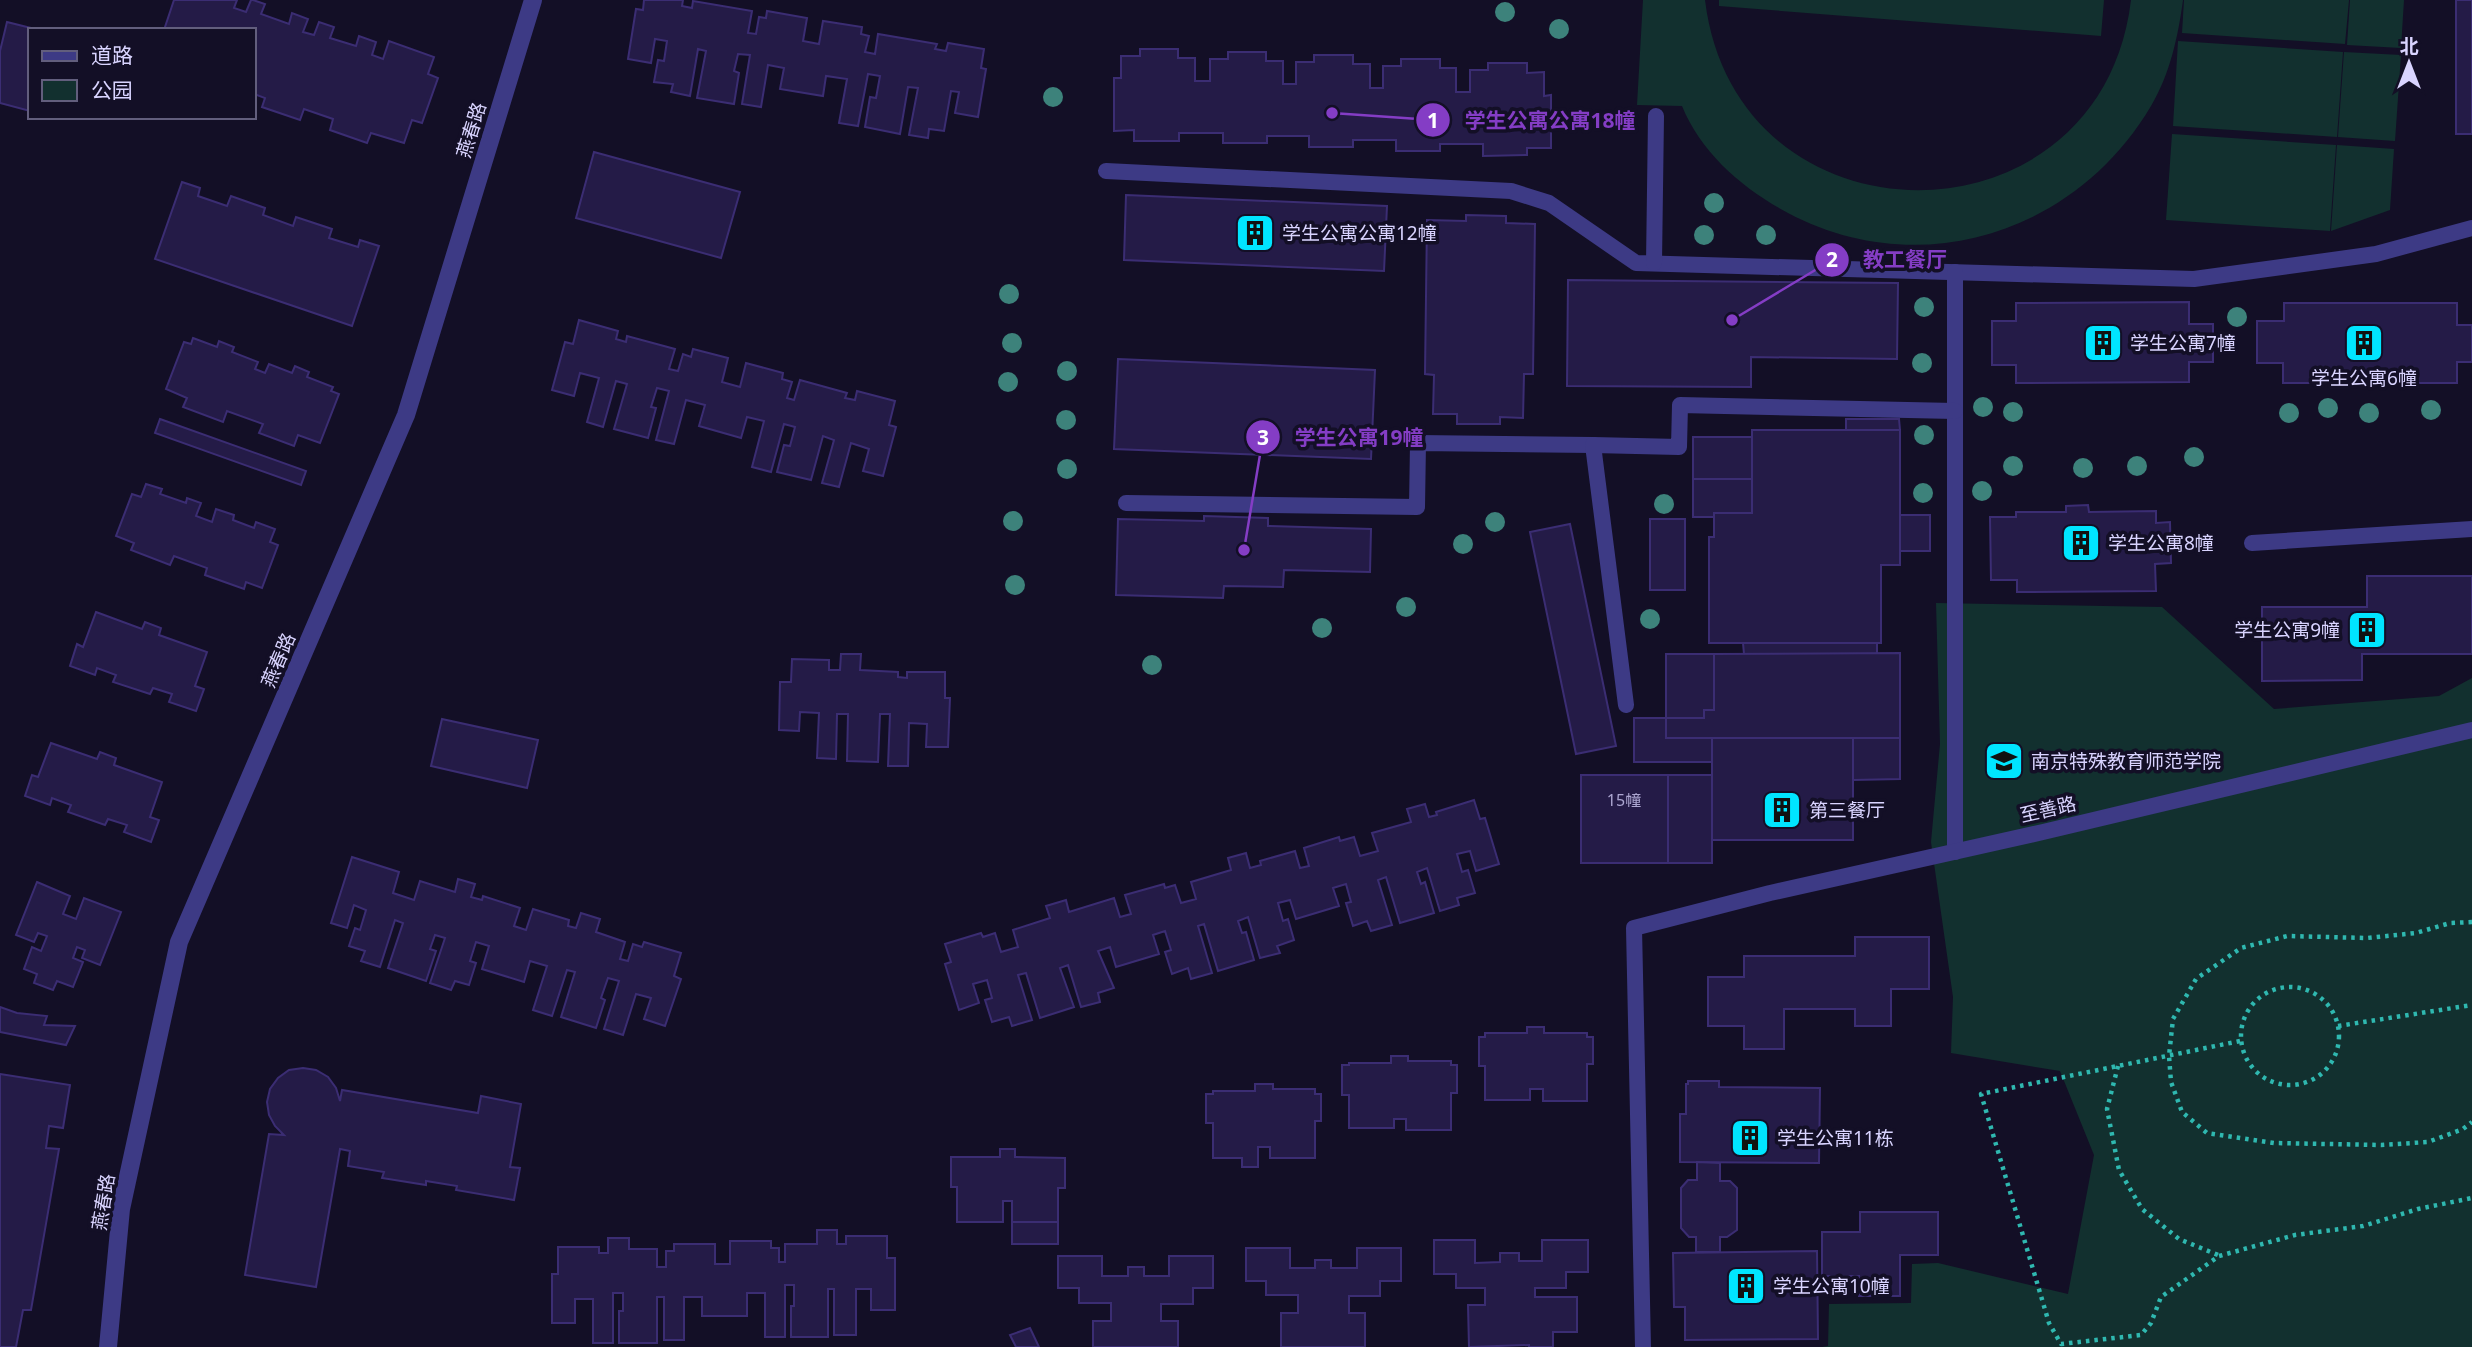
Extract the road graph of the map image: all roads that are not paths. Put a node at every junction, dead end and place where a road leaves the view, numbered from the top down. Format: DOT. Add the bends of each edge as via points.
graph roads {
  1 [pos="533,0"];
  2 [pos="1656,116"];
  3 [pos="1106,171"];
  4 [pos="2472,228"];
  5 [pos="1654,263"];
  6 [pos="1955,272"];
  7 [pos="1955,411"];
  8 [pos="1593,445"];
  9 [pos="1126,503"];
  10 [pos="2472,529"];
  11 [pos="2252,543"];
  12 [pos="1626,705"];
  13 [pos="2472,730"];
  14 [pos="1955,852"];
  15 [pos="108,1347"];
  16 [pos="1643,1347"];
  1 -- 15 [label="street, 燕春路" via="406,415 179,942 121,1209"];
  2 -- 5 [label="lane"];
  3 -- 5 [label="lane" via="1511,191 1549,203 1636,262"];
  4 -- 6 [label="lane" via="2376,254 2194,279"];
  5 -- 6 [label="lane"];
  6 -- 7 [label="lane"];
  7 -- 8 [label="lane" via="1680,405 1679,447"];
  7 -- 14 [label="lane"];
  8 -- 9 [label="lane" via="1418,443 1417,507"];
  8 -- 12 [label="lane"];
  10 -- 11 [label="lane"];
  13 -- 14 [label="lane, 至善路"];
  14 -- 16 [label="lane, 至善路" via="1634,928"];
}
